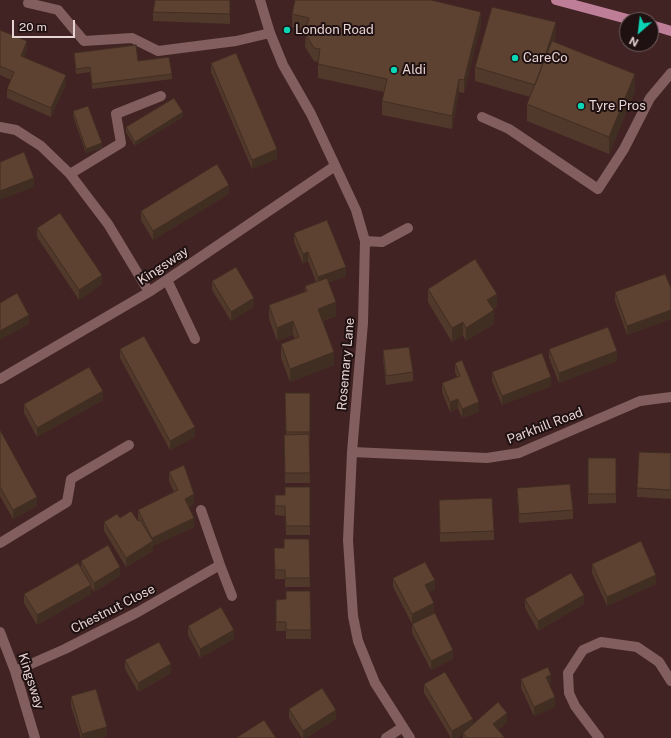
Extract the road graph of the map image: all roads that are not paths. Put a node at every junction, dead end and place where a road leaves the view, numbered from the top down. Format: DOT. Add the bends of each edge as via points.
graph roads {
  1 [pos="260,0"];
  2 [pos="556,0"];
  3 [pos="28,3"];
  4 [pos="619,17"];
  5 [pos="659,28"];
  6 [pos="671,31"];
  7 [pos="270,33"];
  8 [pos="671,73"];
  9 [pos="161,96"];
  10 [pos="482,117"];
  11 [pos="0,127"];
  12 [pos="335,166"];
  13 [pos="70,174"];
  14 [pos="408,228"];
  15 [pos="365,241"];
  16 [pos="167,280"];
  17 [pos="149,292"];
  18 [pos="195,339"];
  19 [pos="0,380"];
  20 [pos="671,397"];
  21 [pos="129,445"];
  22 [pos="352,452"];
  23 [pos="201,510"];
  24 [pos="0,543"];
  25 [pos="220,565"];
  26 [pos="232,596"];
  27 [pos="0,632"];
  28 [pos="15,670"];
  29 [pos="671,681"];
  30 [pos="403,728"];
  31 [pos="35,738"];
  32 [pos="386,738"];
  33 [pos="410,738"];
  34 [pos="600,738"];
  1 -- 7 [label="street, Rosemary Lane"];
  2 -- 4 [label="main road"];
  3 -- 7 [label="street" via="58,10 84,41 132,38 158,50 236,41"];
  5 -- 6 [label="main road"];
  7 -- 12 [label="street, Rosemary Lane" via="283,65 311,114"];
  8 -- 10 [label="street" via="650,98 624,149 598,189 509,129"];
  9 -- 13 [label="street" via="116,114 121,143"];
  11 -- 13 [label="street" via="16,130 41,146"];
  12 -- 15 [label="street, Rosemary Lane" via="356,210"];
  12 -- 16 [label="street, Kingsway"];
  13 -- 17 [label="street" via="108,224"];
  14 -- 15 [label="street" via="382,242"];
  15 -- 22 [label="street, Rosemary Lane" via="363,323"];
  16 -- 17 [label="street, Kingsway"];
  16 -- 18 [label="street"];
  17 -- 19 [label="street, Kingsway"];
  20 -- 22 [label="street, Parkhill Road" via="640,401 519,453 487,458"];
  21 -- 24 [label="street" via="72,479 67,502"];
  22 -- 30 [label="street, Rosemary Lane" via="348,540 353,616 358,641 374,683"];
  23 -- 25 [label="street"];
  25 -- 26 [label="street"];
  25 -- 28 [label="street, Chestnut Close" via="138,612"];
  27 -- 28 [label="street, Kingsway"];
  28 -- 31 [label="street, Kingsway"];
  29 -- 34 [label="street" via="659,662 637,647 601,642 583,650 568,673 568,693"];
  30 -- 32 [label="street"];
  30 -- 33 [label="street, Rosemary Lane"];
}
